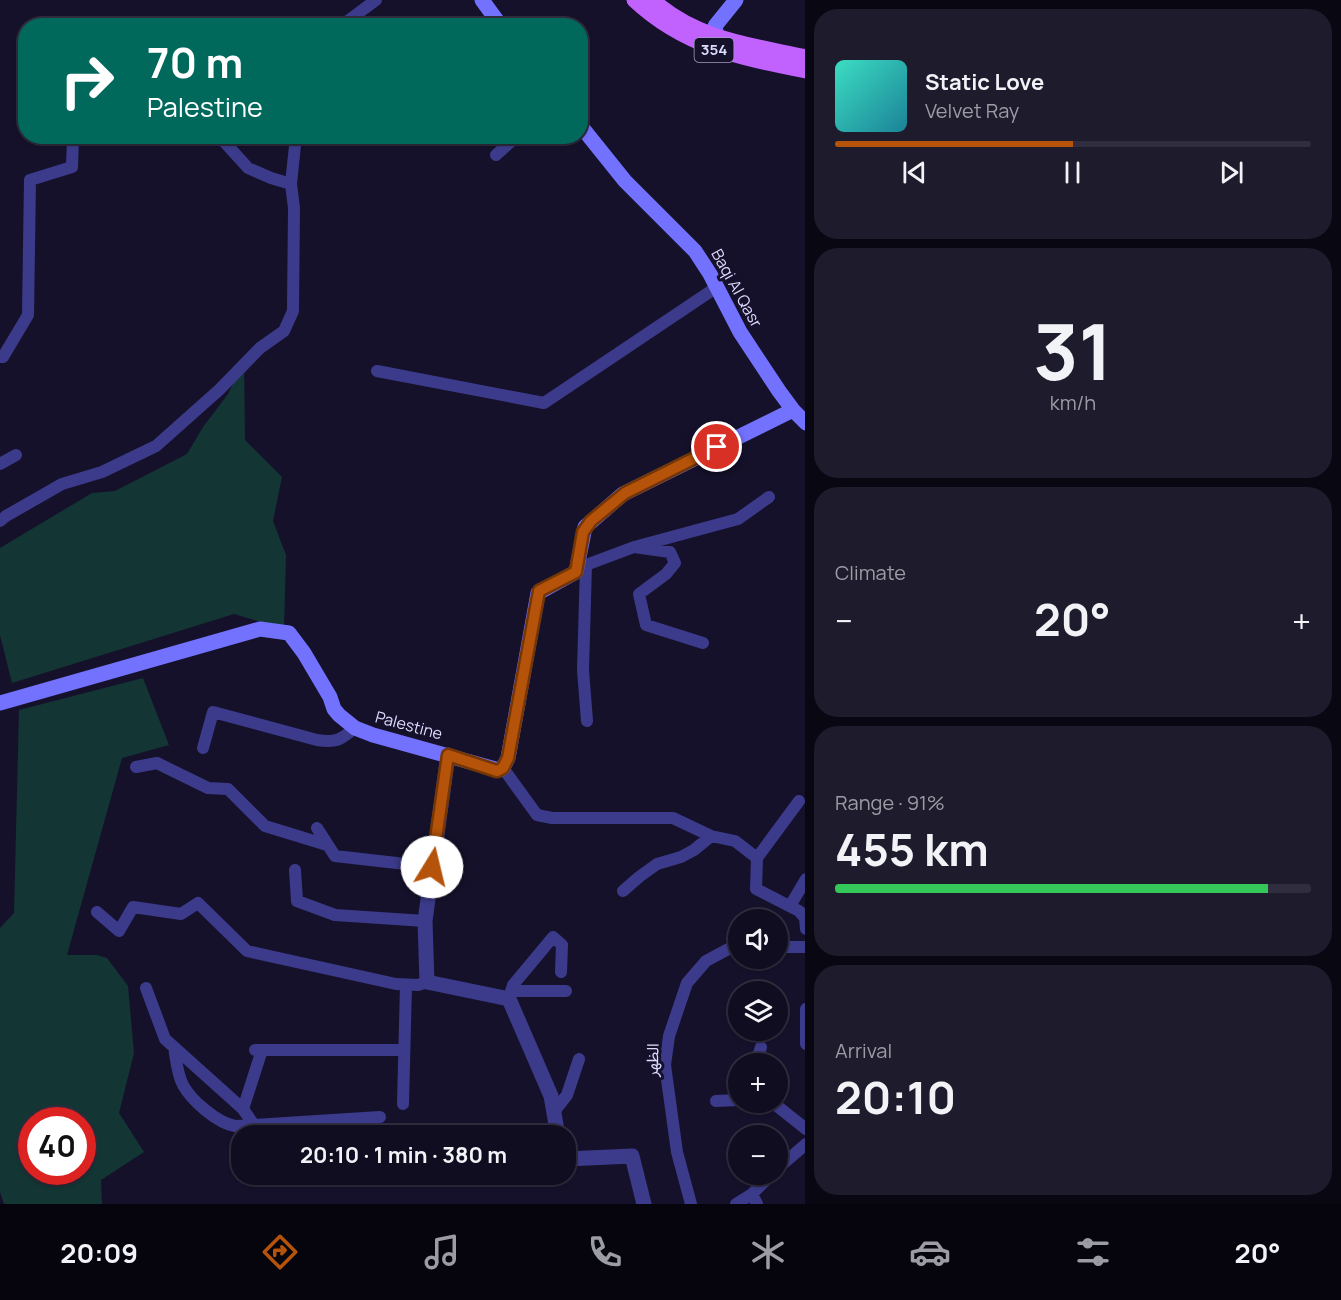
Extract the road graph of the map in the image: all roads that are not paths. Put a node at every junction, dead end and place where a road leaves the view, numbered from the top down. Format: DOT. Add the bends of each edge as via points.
graph roads {
  1 [pos="376,0"];
  2 [pos="482,0"];
  3 [pos="634,0"];
  4 [pos="653,0"];
  5 [pos="736,0"];
  6 [pos="351,18"];
  7 [pos="495,18"];
  8 [pos="717,37"];
  9 [pos="805,57"];
  10 [pos="805,71"];
  11 [pos="588,135"];
  12 [pos="73,144"];
  13 [pos="226,144"];
  14 [pos="295,144"];
  15 [pos="508,144"];
  16 [pos="496,155"];
  17 [pos="291,184"];
  18 [pos="717,287"];
  19 [pos="0,357"];
  20 [pos="377,371"];
  21 [pos="793,410"];
  22 [pos="805,422"];
  23 [pos="16,455"];
  24 [pos="0,464"];
  25 [pos="769,497"];
  26 [pos="0,521"];
  27 [pos="634,547"];
  28 [pos="581,567"];
  29 [pos="703,643"];
  30 [pos="0,703"];
  31 [pos="587,721"];
  32 [pos="355,728"];
  33 [pos="203,748"];
  34 [pos="448,755"];
  35 [pos="136,767"];
  36 [pos="503,768"];
  37 [pos="799,801"];
  38 [pos="317,828"];
  39 [pos="711,836"];
  40 [pos="327,844"];
  41 [pos="757,858"];
  42 [pos="432,867"];
  43 [pos="295,870"];
  44 [pos="805,881"];
  45 [pos="623,891"];
  46 [pos="790,906"];
  47 [pos="97,912"];
  48 [pos="805,918"];
  49 [pos="425,921"];
  50 [pos="788,947"];
  51 [pos="805,947"];
  52 [pos="728,949"];
  53 [pos="561,972"];
  54 [pos="427,982"];
  55 [pos="406,985"];
  56 [pos="146,988"];
  57 [pos="566,991"];
  58 [pos="510,995"];
  59 [pos="174,1047"];
  60 [pos="761,1047"];
  61 [pos="404,1050"];
  62 [pos="759,1053"];
  63 [pos="579,1059"];
  64 [pos="728,1100"];
  65 [pos="716,1101"];
  66 [pos="403,1104"];
  67 [pos="243,1109"];
  68 [pos="553,1113"];
  69 [pos="786,1113"];
  70 [pos="380,1117"];
  71 [pos="232,1125"];
  72 [pos="254,1125"];
  73 [pos="556,1125"];
  74 [pos="805,1128"];
  75 [pos="805,1145"];
  76 [pos="576,1159"];
  77 [pos="788,1160"];
  78 [pos="765,1185"];
  79 [pos="755,1199"];
  80 [pos="645,1204"];
  81 [pos="691,1204"];
  82 [pos="736,1204"];
  1 -- 6 [label="street"];
  2 -- 7 [label="main road"];
  3 -- 10 [label="main road, 354" via="660,21 709,48"];
  4 -- 8 [label="main road, 354" via="669,14"];
  5 -- 8 [label="main road" via="715,26"];
  8 -- 9 [label="main road, 354"];
  11 -- 18 [label="main road, Baqi Al Qasr" via="625,181 695,251"];
  12 -- 19 [label="street" via="72,167 30,180 28,315"];
  13 -- 17 [label="street" via="248,168"];
  14 -- 17 [label="street"];
  15 -- 16 [label="street"];
  17 -- 26 [label="street" via="293,311 284,331 260,348 156,446 102,472 62,484"];
  18 -- 20 [label="street" via="544,403"];
  18 -- 21 [label="main road, Baqi Al Qasr" via="740,332"];
  21 -- 22 [label="main road, Baqi Al Qasr"];
  21 -- 28 [label="main road" via="623,494 585,527"];
  23 -- 24 [label="street"];
  25 -- 27 [label="street" via="738,519"];
  27 -- 28 [label="street"];
  27 -- 29 [label="street" via="669,552 675,563 639,594 646,625"];
  28 -- 31 [label="street"];
  28 -- 36 [label="main road" via="538,593"];
  30 -- 32 [label="main road, Palestine" via="260,629 289,633 334,709"];
  32 -- 33 [label="street" via="332,742 213,712"];
  32 -- 34 [label="main road, Palestine"];
  34 -- 36 [label="main road, Palestine" via="497,771"];
  34 -- 42 [label="street"];
  35 -- 40 [label="street" via="157,763 208,788 228,789 265,826"];
  36 -- 39 [label="street" via="537,815 673,818"];
  37 -- 41 [label="street"];
  38 -- 40 [label="street"];
  39 -- 41 [label="street" via="735,841"];
  39 -- 45 [label="street" via="687,853 657,864"];
  40 -- 42 [label="street" via="335,856"];
  41 -- 46 [label="street" via="756,889"];
  42 -- 49 [label="street"];
  43 -- 49 [label="street" via="297,901 335,915"];
  44 -- 46 [label="street"];
  46 -- 48 [label="street"];
  47 -- 55 [label="street" via="119,931 133,907 181,915 198,903 247,951"];
  49 -- 54 [label="street"];
  50 -- 51 [label="street"];
  52 -- 81 [label="street, الظهر" via="706,961 687,983 669,1036 665,1065 677,1152"];
  53 -- 58 [label="street" via="562,945 553,937 513,985"];
  54 -- 55 [label="street"];
  54 -- 58 [label="street"];
  55 -- 61 [label="street"];
  56 -- 59 [label="street" via="165,1039"];
  57 -- 58 [label="street"];
  58 -- 68 [label="street" via="551,1096"];
  59 -- 67 [label="street"];
  59 -- 71 [label="street" via="182,1084 198,1103"];
  60 -- 62 [label="street"];
  61 -- 66 [label="street"];
  61 -- 67 [label="street" via="258,1050"];
  63 -- 68 [label="street" via="567,1095"];
  64 -- 65 [label="street"];
  67 -- 72 [label="street"];
  68 -- 73 [label="street"];
  69 -- 74 [label="street"];
  70 -- 72 [label="street"];
  75 -- 77 [label="street"];
  76 -- 80 [label="street" via="632,1156"];
  78 -- 79 [label="street"];
  79 -- 82 [label="street"];
}
